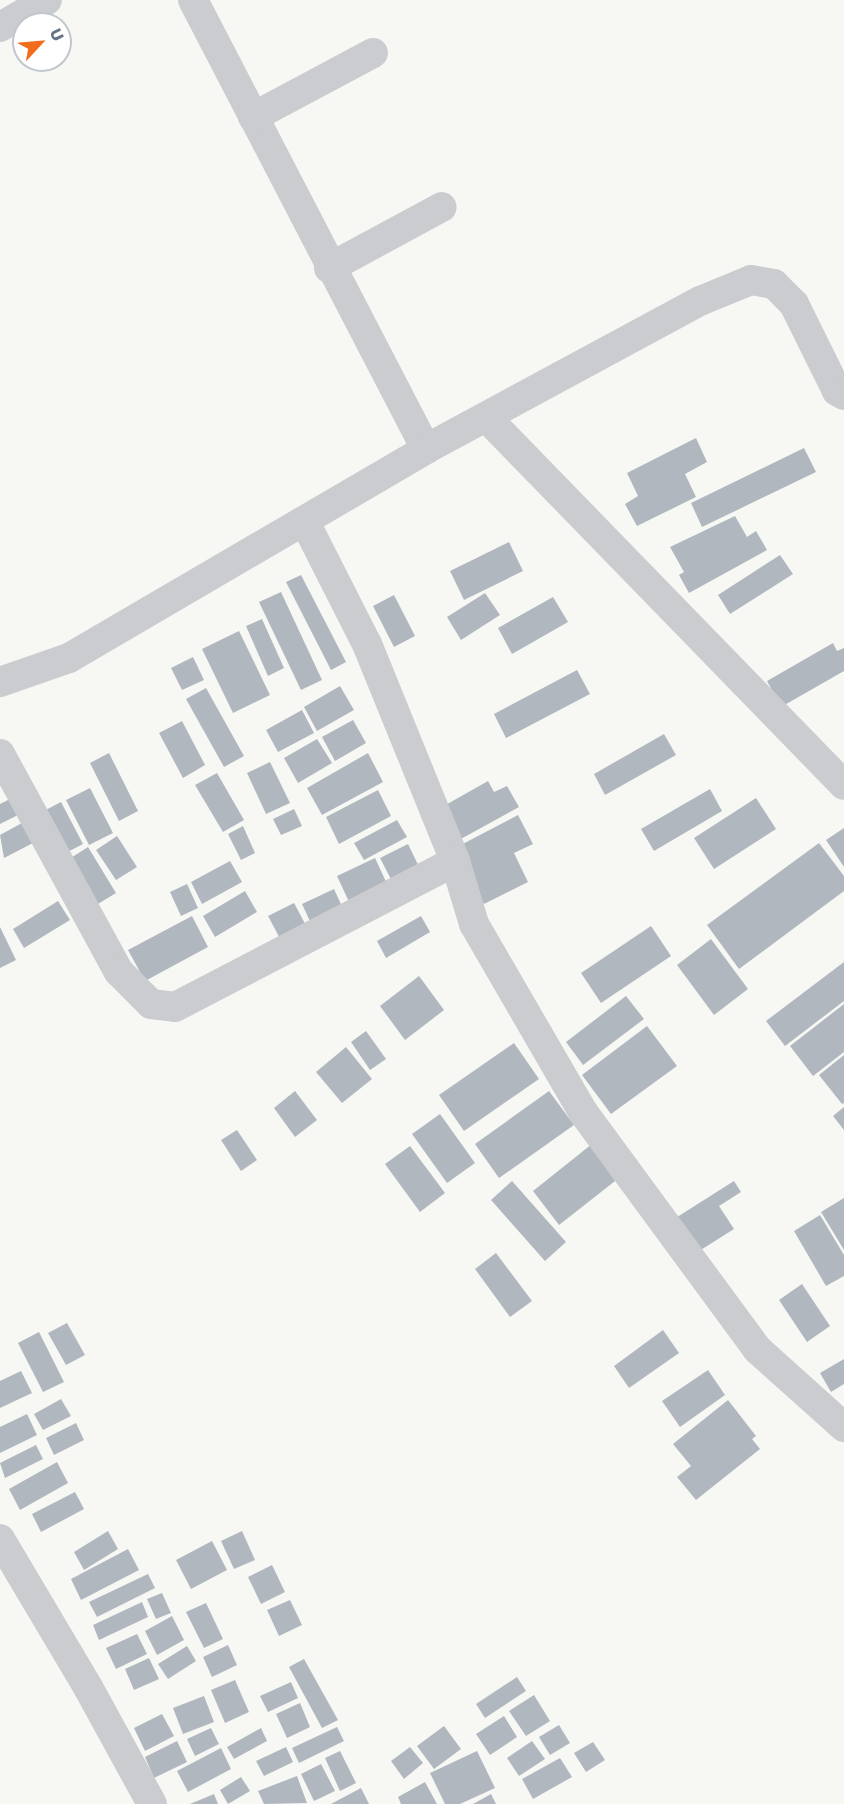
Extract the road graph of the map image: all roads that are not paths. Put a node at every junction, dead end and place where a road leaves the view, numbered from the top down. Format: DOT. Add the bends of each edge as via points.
graph roads {
  1 [pos="47,0"];
  2 [pos="193,0"];
  3 [pos="0,27"];
  4 [pos="373,53"];
  5 [pos="253,117"];
  6 [pos="442,207"];
  7 [pos="329,268"];
  8 [pos="844,395"];
  9 [pos="486,417"];
  10 [pos="426,449"];
  11 [pos="305,522"];
  12 [pos="0,682"];
  13 [pos="0,754"];
  14 [pos="844,785"];
  15 [pos="455,861"];
  16 [pos="844,1427"];
  17 [pos="0,1539"];
  18 [pos="152,1804"];
  1 -- 3 [label="street"];
  2 -- 5 [label="street"];
  4 -- 5 [label="street"];
  5 -- 7 [label="street"];
  6 -- 7 [label="street"];
  7 -- 10 [label="street"];
  8 -- 9 [label="street" via="837,391 794,304 774,284 751,280 700,301"];
  9 -- 10 [label="street"];
  9 -- 14 [label="street"];
  10 -- 11 [label="street"];
  11 -- 12 [label="street" via="69,658"];
  11 -- 15 [label="street" via="368,644"];
  13 -- 15 [label="street" via="119,972 151,1004 175,1007"];
  15 -- 16 [label="street" via="474,924 583,1112 757,1349"];
  17 -- 18 [label="street"];
}
